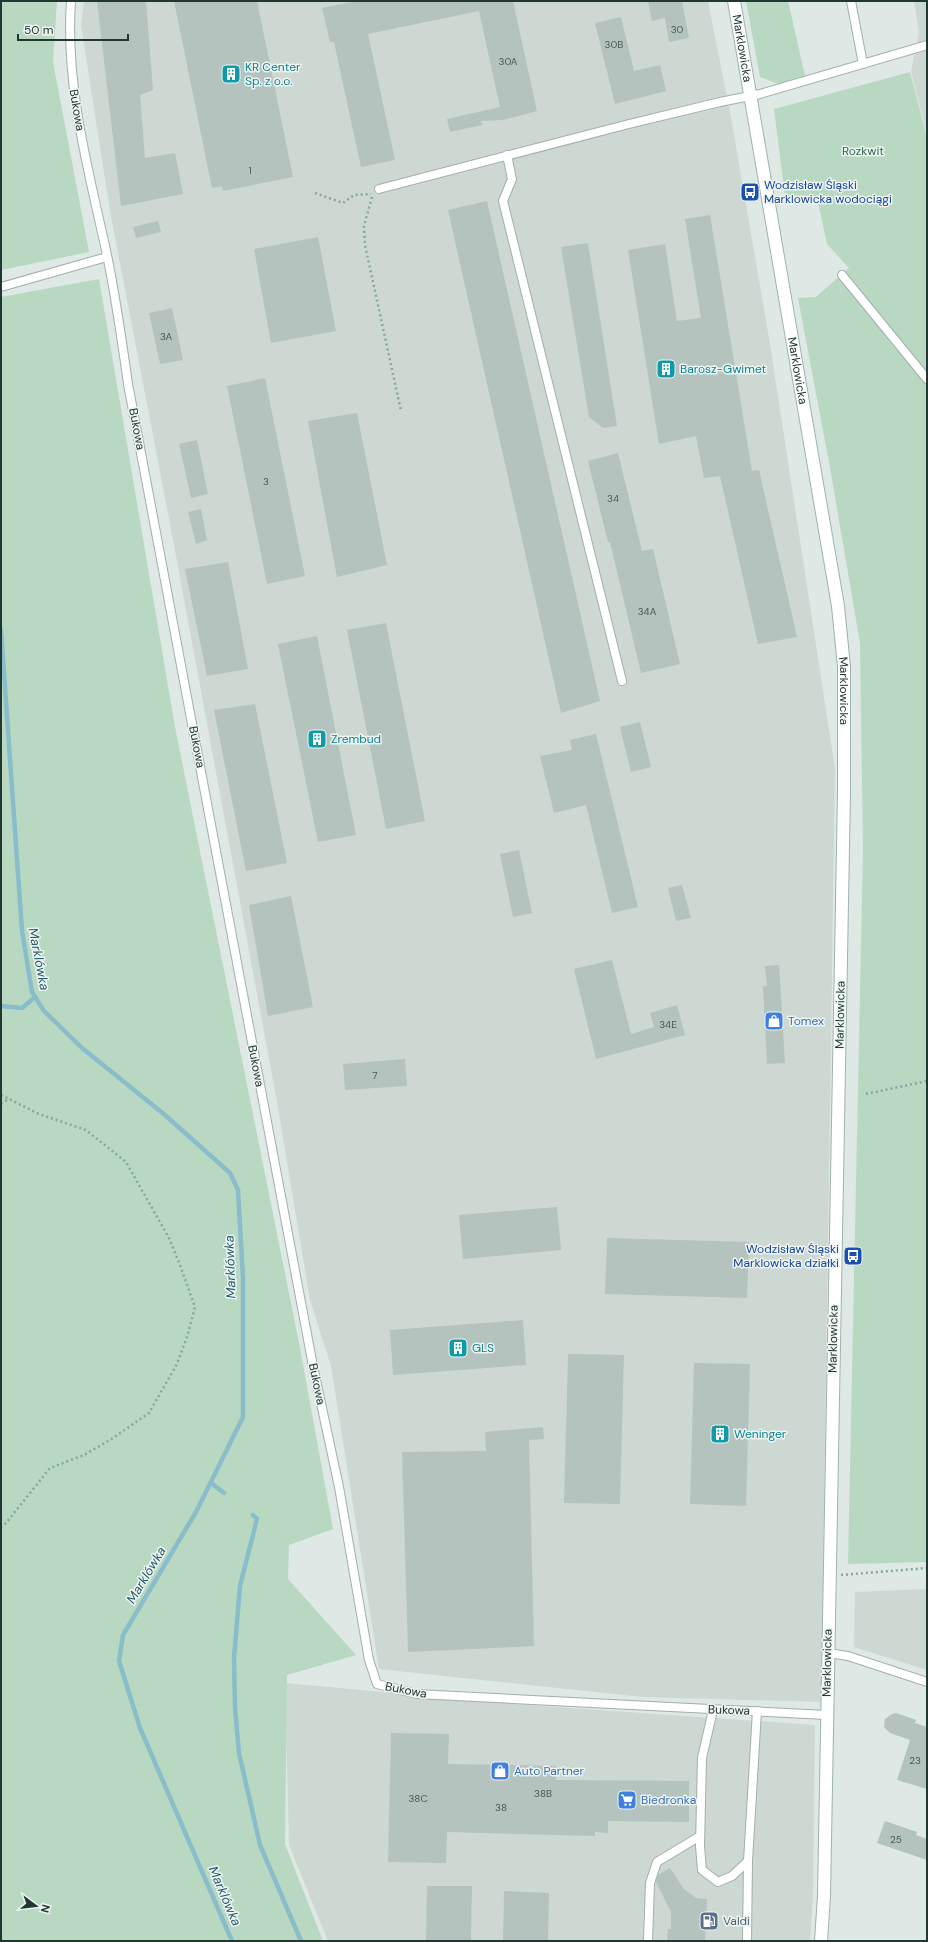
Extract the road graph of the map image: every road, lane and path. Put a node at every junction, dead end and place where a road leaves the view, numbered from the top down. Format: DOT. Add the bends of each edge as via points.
graph roads {
  1 [pos="71,1"];
  2 [pos="734,1"];
  3 [pos="851,1"];
  4 [pos="927,45"];
  5 [pos="863,64"];
  6 [pos="750,96"];
  7 [pos="507,155"];
  8 [pos="376,191"];
  9 [pos="315,193"];
  10 [pos="107,257"];
  11 [pos="842,275"];
  12 [pos="1,287"];
  13 [pos="927,379"];
  14 [pos="401,411"];
  15 [pos="622,681"];
  16 [pos="927,1081"];
  17 [pos="866,1094"];
  18 [pos="1,1095"];
  19 [pos="8,1099"];
  20 [pos="1,1104"];
  21 [pos="1,1527"];
  22 [pos="927,1568"];
  23 [pos="829,1576"];
  24 [pos="828,1653"];
  25 [pos="927,1682"];
  26 [pos="713,1710"];
  27 [pos="757,1711"];
  28 [pos="826,1715"];
  29 [pos="700,1836"];
  30 [pos="748,1861"];
  31 [pos="648,1941"];
  32 [pos="747,1941"];
  33 [pos="821,1941"];
  1 -- 10 [label="lane, Bukowa" via="69,24 72,78"];
  2 -- 6 [label="main road, Marklowicka"];
  3 -- 5 [label="lane"];
  4 -- 5 [label="lane, Marklowicka"];
  5 -- 6 [label="lane, Marklowicka"];
  6 -- 7 [label="lane"];
  6 -- 23 [label="main road, Marklowicka" via="838,606 844,667 844,792"];
  7 -- 8 [label="lane"];
  7 -- 15 [label="lane" via="512,179 503,201"];
  8 -- 9 [label="path" via="354,195 343,203"];
  8 -- 14 [label="path" via="364,226 365,245"];
  10 -- 12 [label="lane"];
  10 -- 26 [label="lane, Bukowa" via="131,400 310,1350 339,1487 369,1660 377,1684 417,1694"];
  11 -- 13 [label="lane"];
  16 -- 17 [label="path"];
  18 -- 19 [label="path"];
  19 -- 20 [label="path"];
  19 -- 21 [label="path" via="39,1114 86,1130 126,1162 169,1238 195,1307 177,1364 149,1413 84,1455 50,1468"];
  22 -- 23 [label="path"];
  23 -- 24 [label="main road, Marklowicka"];
  24 -- 25 [label="lane" via="848,1656"];
  24 -- 28 [label="main road, Marklowicka"];
  26 -- 27 [label="lane, Bukowa"];
  26 -- 29 [label="lane" via="702,1758"];
  27 -- 28 [label="lane, Bukowa"];
  27 -- 30 [label="lane"];
  28 -- 33 [label="main road, Marklowicka"];
  29 -- 30 [label="lane" via="702,1870 718,1882 732,1876"];
  29 -- 31 [label="lane" via="657,1862 650,1883"];
  30 -- 32 [label="lane"];
}
